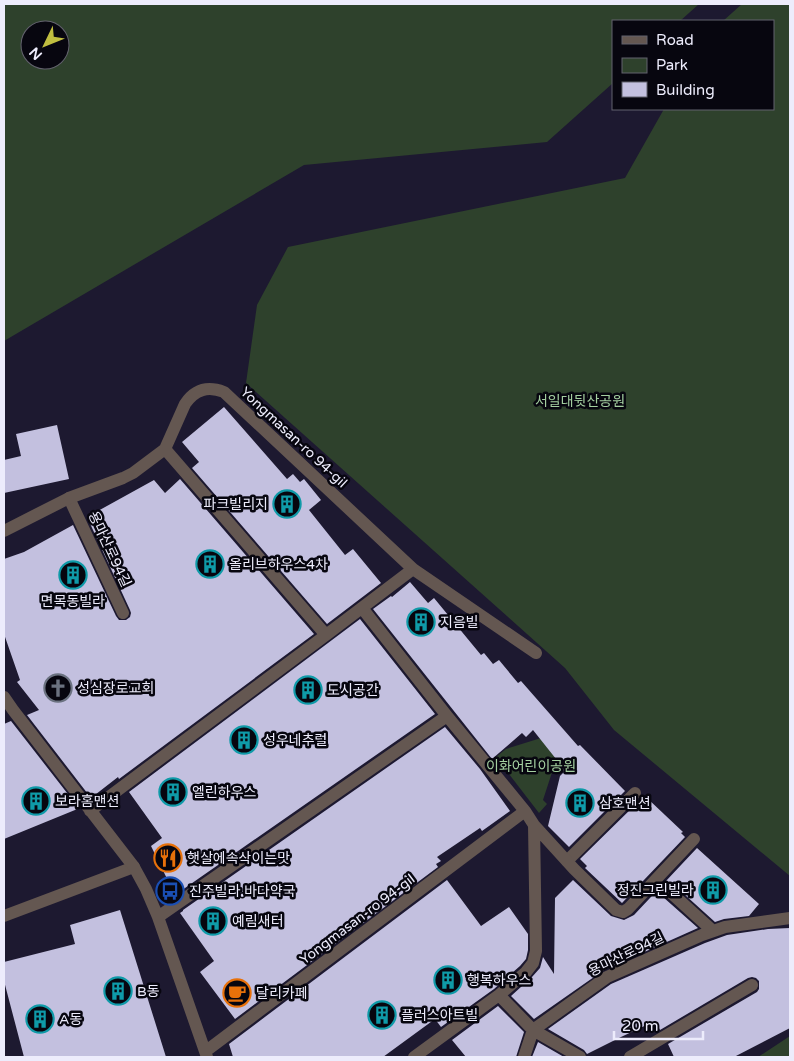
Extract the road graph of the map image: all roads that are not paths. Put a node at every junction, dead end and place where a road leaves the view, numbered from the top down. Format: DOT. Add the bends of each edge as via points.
graph roads {
  1 [pos="165,450"];
  2 [pos="69,498"];
  3 [pos="4,531"];
  4 [pos="413,569"];
  5 [pos="362,608"];
  6 [pos="123,613"];
  7 [pos="326,635"];
  8 [pos="536,653"];
  9 [pos="4,697"];
  10 [pos="447,716"];
  11 [pos="635,793"];
  12 [pos="90,811"];
  13 [pos="525,811"];
  14 [pos="534,825"];
  15 [pos="694,839"];
  16 [pos="567,861"];
  17 [pos="134,867"];
  18 [pos="669,891"];
  19 [pos="4,916"];
  20 [pos="158,917"];
  21 [pos="790,918"];
  22 [pos="713,931"];
  23 [pos="752,985"];
  24 [pos="499,995"];
  25 [pos="533,1030"];
  26 [pos="207,1054"];
  27 [pos="414,1057"];
  28 [pos="524,1057"];
  29 [pos="580,1057"];
  30 [pos="630,1057"];
  1 -- 2 [label="street" via="133,473"];
  1 -- 4 [label="street, Yongmasan-ro 94-gil" via="189,397 207,388 216,388"];
  1 -- 7 [label="street"];
  2 -- 3 [label="street"];
  2 -- 6 [label="street, 용마산로94길"];
  4 -- 5 [label="street"];
  4 -- 8 [label="street, Yongmasan-ro 94-gil"];
  5 -- 7 [label="street"];
  5 -- 10 [label="street"];
  7 -- 12 [label="street"];
  9 -- 12 [label="street, Yongmasan-ro 94-gil"];
  10 -- 13 [label="street"];
  10 -- 20 [label="street"];
  11 -- 16 [label="street"];
  12 -- 17 [label="street, Yongmasan-ro 94-gil"];
  13 -- 14 [label="street"];
  13 -- 26 [label="street, Yongmasan-ro 94-gil"];
  14 -- 16 [label="street"];
  14 -- 24 [label="street" via="536,951 526,972"];
  15 -- 16 [label="street" via="623,912 616,910"];
  17 -- 19 [label="street"];
  17 -- 20 [label="street, Yongmasan-ro 94-gil"];
  18 -- 22 [label="street"];
  20 -- 26 [label="street, Yongmasan-ro 94-gil"];
  21 -- 22 [label="street, 용마산로94길"];
  22 -- 25 [label="street, 용마산로94길" via="607,977"];
  23 -- 30 [label="street"];
  24 -- 25 [label="street"];
  24 -- 27 [label="street"];
  25 -- 28 [label="street"];
  25 -- 29 [label="street"];
}
